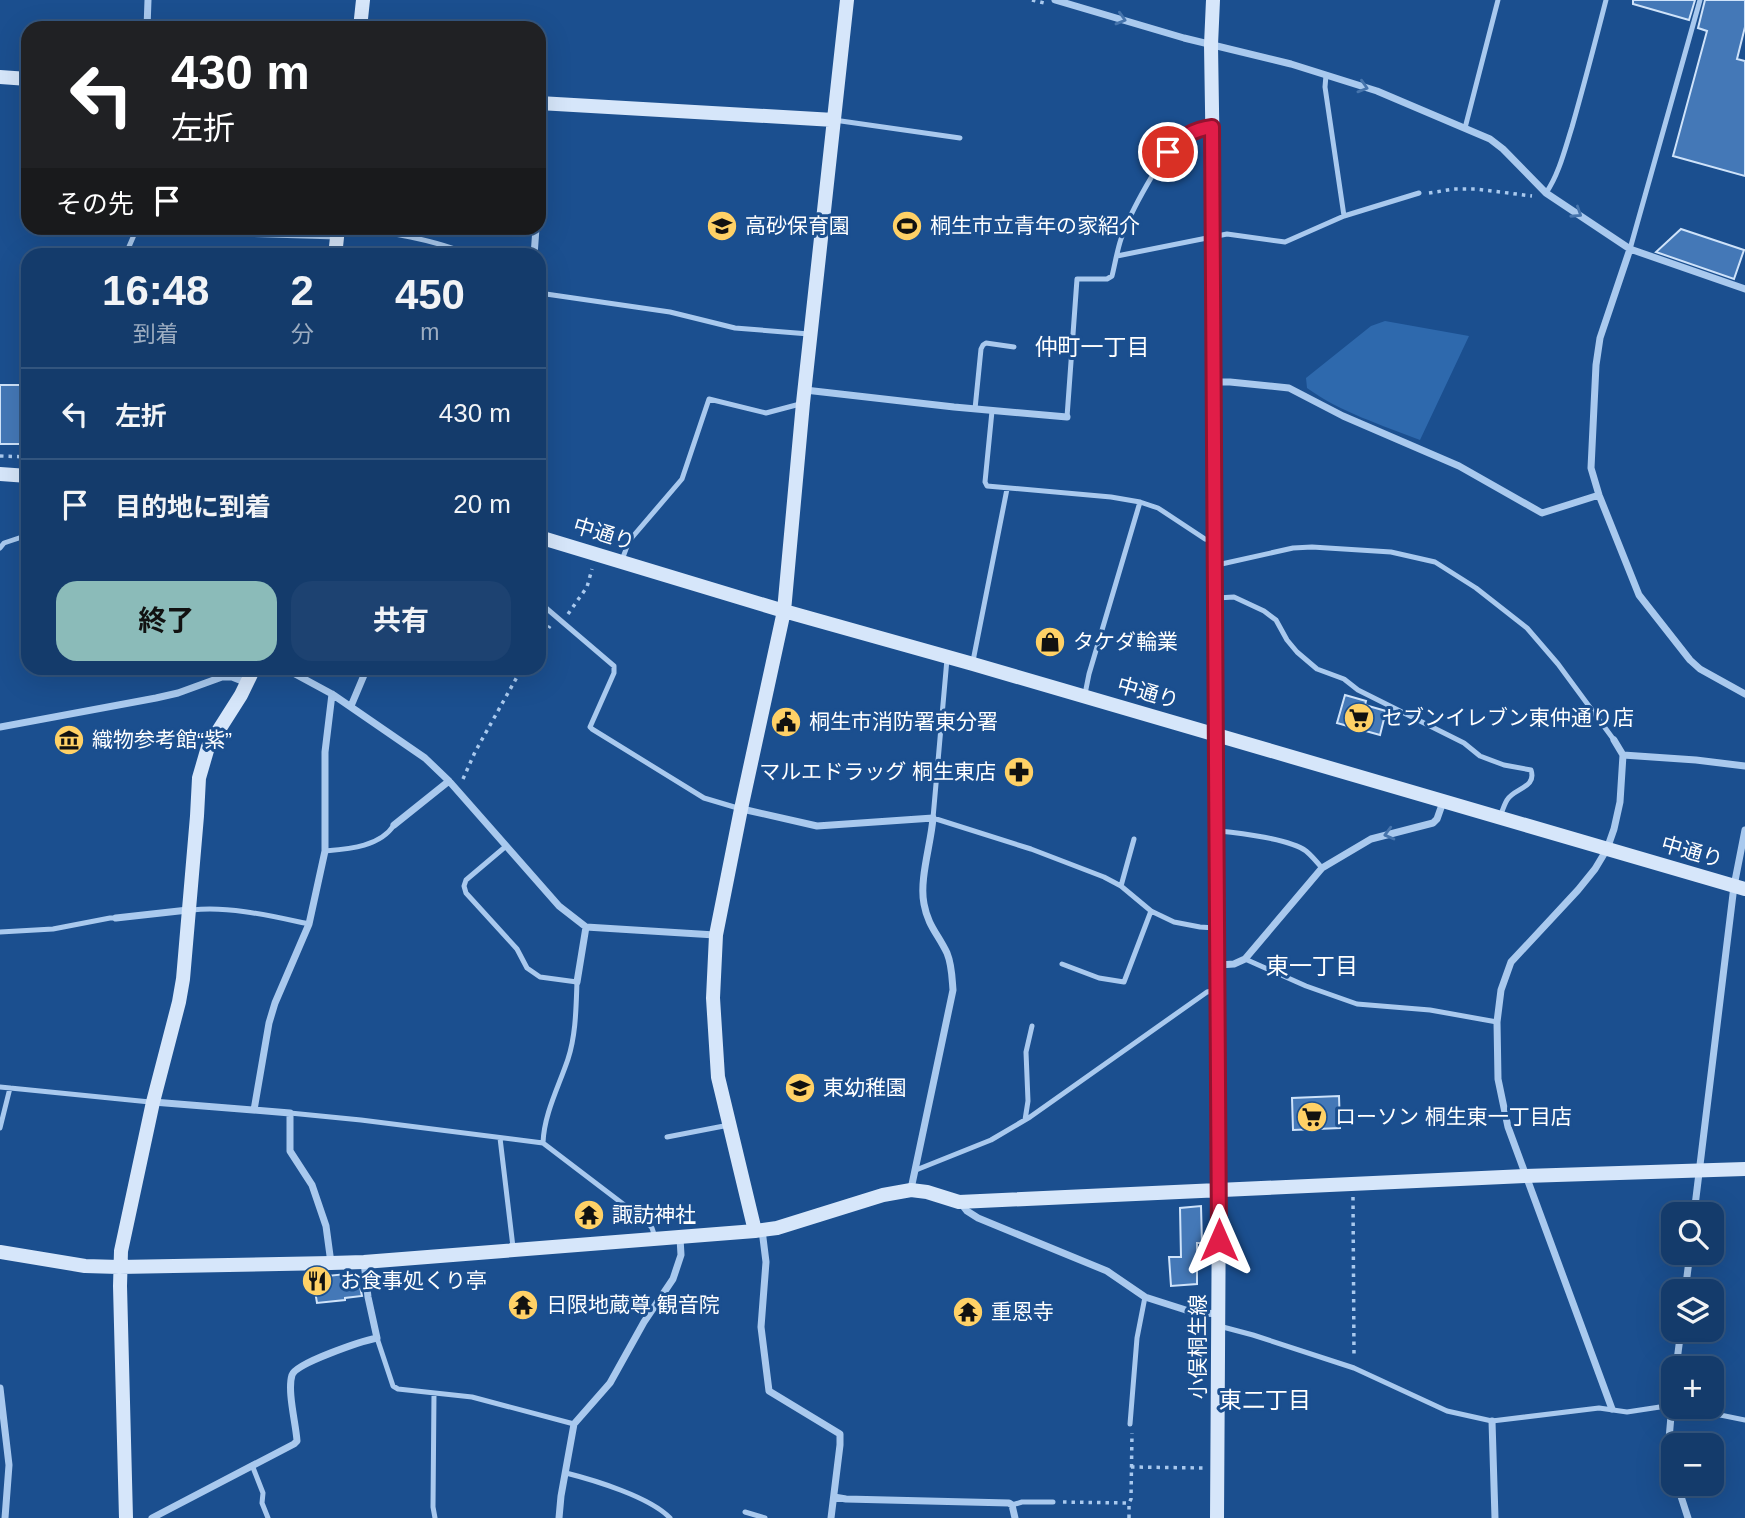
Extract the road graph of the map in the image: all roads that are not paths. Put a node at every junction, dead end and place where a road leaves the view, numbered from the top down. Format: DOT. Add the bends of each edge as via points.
graph roads {
  1 [pos="148,0"];
  2 [pos="363,0"];
  3 [pos="846,0"];
  4 [pos="1055,0"];
  5 [pos="1213,0"];
  6 [pos="1499,0"];
  7 [pos="1606,0"];
  8 [pos="1700,0"];
  9 [pos="147,21"];
  10 [pos="361,21"];
  11 [pos="1211,45"];
  12 [pos="1326,75"];
  13 [pos="0,78"];
  14 [pos="21,79"];
  15 [pos="546,103"];
  16 [pos="834,120"];
  17 [pos="1212,127"];
  18 [pos="1465,128"];
  19 [pos="960,138"];
  20 [pos="1419,193"];
  21 [pos="1544,195"];
  22 [pos="1344,216"];
  23 [pos="388,235"];
  24 [pos="1214,236"];
  25 [pos="450,248"];
  26 [pos="1630,249"];
  27 [pos="1117,256"];
  28 [pos="1745,289"];
  29 [pos="546,294"];
  30 [pos="811,334"];
  31 [pos="1014,347"];
  32 [pos="1215,382"];
  33 [pos="804,396"];
  34 [pos="975,409"];
  35 [pos="992,411"];
  36 [pos="1068,417"];
  37 [pos="0,474"];
  38 [pos="21,476"];
  39 [pos="1007,489"];
  40 [pos="1599,495"];
  41 [pos="1140,502"];
  42 [pos="21,537"];
  43 [pos="546,539"];
  44 [pos="1215,541"];
  45 [pos="0,548"];
  46 [pos="622,562"];
  47 [pos="1216,565"];
  48 [pos="1216,598"];
  49 [pos="546,608"];
  50 [pos="784,611"];
  51 [pos="947,657"];
  52 [pos="973,664"];
  53 [pos="250,675"];
  54 [pos="297,675"];
  55 [pos="365,675"];
  56 [pos="247,682"];
  57 [pos="332,694"];
  58 [pos="1745,694"];
  59 [pos="1084,697"];
  60 [pos="351,706"];
  61 [pos="0,727"];
  62 [pos="1216,736"];
  63 [pos="1614,740"];
  64 [pos="1623,755"];
  65 [pos="1745,766"];
  66 [pos="449,781"];
  67 [pos="1443,802"];
  68 [pos="741,809"];
  69 [pos="1500,817"];
  70 [pos="933,818"];
  71 [pos="394,825"];
  72 [pos="1218,831"];
  73 [pos="1745,831"];
  74 [pos="1134,839"];
  75 [pos="505,847"];
  76 [pos="1607,849"];
  77 [pos="325,851"];
  78 [pos="1322,868"];
  79 [pos="1121,886"];
  80 [pos="1740,888"];
  81 [pos="188,910"];
  82 [pos="1151,911"];
  83 [pos="116,918"];
  84 [pos="309,924"];
  85 [pos="586,927"];
  86 [pos="1218,928"];
  87 [pos="0,932"];
  88 [pos="716,935"];
  89 [pos="1245,959"];
  90 [pos="1062,964"];
  91 [pos="1219,965"];
  92 [pos="577,982"];
  93 [pos="1219,989"];
  94 [pos="1497,1022"];
  95 [pos="1032,1026"];
  96 [pos="0,1087"];
  97 [pos="10,1088"];
  98 [pos="153,1102"];
  99 [pos="254,1110"];
  100 [pos="290,1113"];
  101 [pos="1025,1120"];
  102 [pos="729,1125"];
  103 [pos="0,1128"];
  104 [pos="667,1136"];
  105 [pos="499,1138"];
  106 [pos="543,1143"];
  107 [pos="1745,1169"];
  108 [pos="916,1170"];
  109 [pos="1699,1171"];
  110 [pos="1525,1176"];
  111 [pos="911,1190"];
  112 [pos="1219,1191"];
  113 [pos="959,1202"];
  114 [pos="1695,1202"];
  115 [pos="759,1231"];
  116 [pos="680,1238"];
  117 [pos="655,1240"];
  118 [pos="513,1251"];
  119 [pos="0,1253"];
  120 [pos="364,1262"];
  121 [pos="331,1263"];
  122 [pos="119,1267"];
  123 [pos="1145,1297"];
  124 [pos="1219,1320"];
  125 [pos="377,1338"];
  126 [pos="0,1388"];
  127 [pos="435,1393"];
  128 [pos="1661,1407"];
  129 [pos="1612,1409"];
  130 [pos="1724,1416"];
  131 [pos="1745,1420"];
  132 [pos="1492,1421"];
  133 [pos="574,1424"];
  134 [pos="1130,1424"];
  135 [pos="3,1434"];
  136 [pos="252,1465"];
  137 [pos="566,1473"];
  138 [pos="1681,1496"];
  139 [pos="834,1497"];
  140 [pos="1053,1502"];
  141 [pos="1012,1505"];
  142 [pos="745,1512"];
  143 [pos="5,1518"];
  144 [pos="127,1518"];
  145 [pos="152,1518"];
  146 [pos="268,1518"];
  147 [pos="435,1518"];
  148 [pos="559,1518"];
  149 [pos="670,1518"];
  150 [pos="765,1518"];
  151 [pos="831,1518"];
  152 [pos="1015,1518"];
  153 [pos="1217,1518"];
  154 [pos="1496,1518"];
  155 [pos="1688,1518"];
  1 -- 9 [label="street"];
  2 -- 10 [label="street"];
  3 -- 16 [label="street"];
  4 -- 11 [label="street, one-way"];
  5 -- 11 [label="street, 小俣桐生線"];
  6 -- 18 [label="lane"];
  7 -- 21 [label="lane" via="1566,147 1553,184"];
  8 -- 26 [label="lane"];
  11 -- 12 [label="street"];
  11 -- 17 [label="street, 小俣桐生線"];
  12 -- 18 [label="street, one-way"];
  12 -- 22 [label="lane"];
  13 -- 14 [label="street"];
  15 -- 16 [label="street"];
  16 -- 19 [label="lane"];
  16 -- 30 [label="street"];
  17 -- 24 [label="street, 小俣桐生線"];
  17 -- 27 [label="lane" via="1195,130 1168,152 1135,210"];
  18 -- 21 [label="street" via="1497,144"];
  20 -- 22 [label="lane"];
  21 -- 26 [label="street, one-way"];
  22 -- 24 [label="lane" via="1285,242"];
  23 -- 25 [label="lane"];
  24 -- 27 [label="lane"];
  24 -- 32 [label="street, 小俣桐生線"];
  26 -- 28 [label="street"];
  26 -- 40 [label="street" via="1600,338 1596,365 1591,468"];
  27 -- 36 [label="lane" via="1107,279 1077,278"];
  29 -- 30 [label="lane" via="670,312 735,328"];
  30 -- 33 [label="street"];
  31 -- 34 [label="lane" via="983,345"];
  32 -- 40 [label="street" via="1289,388 1459,466 1542,513"];
  32 -- 44 [label="street, 小俣桐生線"];
  33 -- 34 [label="street"];
  33 -- 46 [label="lane" via="766,413 709,399 682,479 629,541"];
  33 -- 50 [label="street"];
  34 -- 35 [label="street"];
  35 -- 36 [label="street"];
  35 -- 39 [label="lane" via="985,482"];
  37 -- 38 [label="street"];
  39 -- 41 [label="lane"];
  39 -- 52 [label="lane"];
  40 -- 58 [label="street" via="1639,596 1690,660"];
  41 -- 44 [label="lane"];
  41 -- 59 [label="lane"];
  42 -- 45 [label="lane"];
  43 -- 46 [label="street, 中通り"];
  44 -- 47 [label="street, 小俣桐生線"];
  46 -- 50 [label="street, 中通り"];
  47 -- 48 [label="street, 小俣桐生線"];
  47 -- 63 [label="lane" via="1312,547 1391,552 1434,562 1527,628"];
  48 -- 62 [label="street, 小俣桐生線"];
  48 -- 69 [label="lane" via="1234,597 1264,611 1317,669 1464,743 1480,756 1531,770 1532,780 1510,796"];
  49 -- 68 [label="lane" via="614,666 590,727 705,798"];
  50 -- 51 [label="street, 中通り"];
  50 -- 68 [label="street"];
  51 -- 52 [label="street, 中通り"];
  51 -- 70 [label="lane"];
  52 -- 59 [label="street, 中通り"];
  53 -- 56 [label="street"];
  54 -- 57 [label="street"];
  55 -- 60 [label="street"];
  56 -- 61 [label="street" via="222,677 156,698"];
  56 -- 81 [label="street" via="208,747 199,778"];
  57 -- 60 [label="street"];
  57 -- 77 [label="street" via="325,752"];
  59 -- 62 [label="street, 中通り"];
  60 -- 66 [label="street" via="425,758"];
  62 -- 67 [label="street, 中通り"];
  62 -- 72 [label="street, 小俣桐生線"];
  63 -- 64 [label="street"];
  64 -- 65 [label="street"];
  64 -- 76 [label="street" via="1620,802"];
  66 -- 71 [label="street"];
  66 -- 75 [label="street"];
  67 -- 69 [label="street, 中通り"];
  67 -- 78 [label="street, one-way" via="1433,822 1371,839"];
  68 -- 70 [label="street" via="817,826"];
  68 -- 88 [label="street"];
  69 -- 76 [label="street, 中通り"];
  70 -- 79 [label="lane" via="1031,849"];
  70 -- 108 [label="street" via="923,900 933,932 947,954 953,990"];
  71 -- 77 [label="lane" via="370,843"];
  72 -- 78 [label="lane" via="1296,846"];
  72 -- 86 [label="street, 小俣桐生線"];
  73 -- 80 [label="street"];
  74 -- 79 [label="lane"];
  75 -- 85 [label="street" via="559,906"];
  75 -- 92 [label="lane" via="466,880 466,893 517,949 527,968 540,977"];
  76 -- 80 [label="street, 中通り"];
  76 -- 94 [label="street" via="1578,890 1511,962"];
  77 -- 84 [label="street"];
  78 -- 89 [label="street"];
  79 -- 82 [label="lane"];
  80 -- 109 [label="street"];
  81 -- 83 [label="street"];
  81 -- 84 [label="lane" via="248,913"];
  81 -- 98 [label="street" via="179,1002"];
  82 -- 86 [label="lane" via="1174,922"];
  82 -- 90 [label="lane" via="1124,982"];
  83 -- 87 [label="lane"];
  84 -- 99 [label="street" via="272,1013"];
  85 -- 88 [label="street"];
  85 -- 92 [label="street"];
  86 -- 91 [label="street, 小俣桐生線"];
  88 -- 102 [label="street" via="713,998 718,1077"];
  89 -- 91 [label="street"];
  89 -- 94 [label="lane" via="1357,1004"];
  91 -- 93 [label="street, 小俣桐生線"];
  92 -- 106 [label="lane" via="572,1043 545,1123"];
  93 -- 101 [label="lane" via="1207,992"];
  93 -- 112 [label="street, 小俣桐生線"];
  94 -- 110 [label="street" via="1498,1079"];
  95 -- 101 [label="lane" via="1026,1052"];
  96 -- 97 [label="lane"];
  97 -- 98 [label="lane"];
  97 -- 103 [label="lane"];
  98 -- 99 [label="street"];
  98 -- 122 [label="street"];
  99 -- 100 [label="street"];
  100 -- 105 [label="lane"];
  100 -- 121 [label="street" via="290,1150 312,1185 326,1226"];
  101 -- 108 [label="lane" via="991,1140"];
  102 -- 104 [label="lane"];
  102 -- 115 [label="street"];
  105 -- 106 [label="lane"];
  105 -- 118 [label="lane"];
  106 -- 117 [label="lane" via="648,1223"];
  107 -- 109 [label="street"];
  108 -- 111 [label="street"];
  109 -- 110 [label="street"];
  109 -- 114 [label="street"];
  110 -- 112 [label="street"];
  110 -- 129 [label="street"];
  111 -- 113 [label="street"];
  111 -- 115 [label="street"];
  112 -- 113 [label="street"];
  112 -- 124 [label="street, 小俣桐生線"];
  113 -- 123 [label="street" via="978,1218 1107,1271"];
  115 -- 116 [label="street"];
  115 -- 139 [label="street" via="766,1262 761,1327 769,1391 840,1434"];
  116 -- 117 [label="street"];
  116 -- 133 [label="street" via="681,1255 673,1279 610,1383"];
  117 -- 118 [label="street"];
  118 -- 120 [label="street"];
  119 -- 122 [label="street"];
  120 -- 121 [label="street"];
  120 -- 125 [label="street"];
  121 -- 122 [label="street"];
  122 -- 144 [label="street"];
  123 -- 124 [label="street"];
  123 -- 134 [label="lane"];
  124 -- 132 [label="lane" via="1354,1368 1447,1411"];
  124 -- 153 [label="street, 小俣桐生線"];
  125 -- 127 [label="lane" via="393,1386"];
  125 -- 136 [label="street" via="310,1361 293,1372 297,1441"];
  126 -- 135 [label="street"];
  127 -- 133 [label="lane" via="472,1396"];
  127 -- 147 [label="lane"];
  128 -- 129 [label="lane" via="1627,1412"];
  129 -- 132 [label="lane"];
  130 -- 131 [label="lane"];
  132 -- 154 [label="street"];
  133 -- 137 [label="street"];
  135 -- 143 [label="street" via="9,1465"];
  136 -- 145 [label="street"];
  136 -- 146 [label="lane"];
  137 -- 148 [label="street"];
  137 -- 149 [label="lane" via="656,1506"];
  138 -- 155 [label="street"];
  139 -- 141 [label="street"];
  139 -- 151 [label="street"];
  140 -- 141 [label="lane"];
  141 -- 152 [label="street"];
  142 -- 150 [label="lane"];
}
